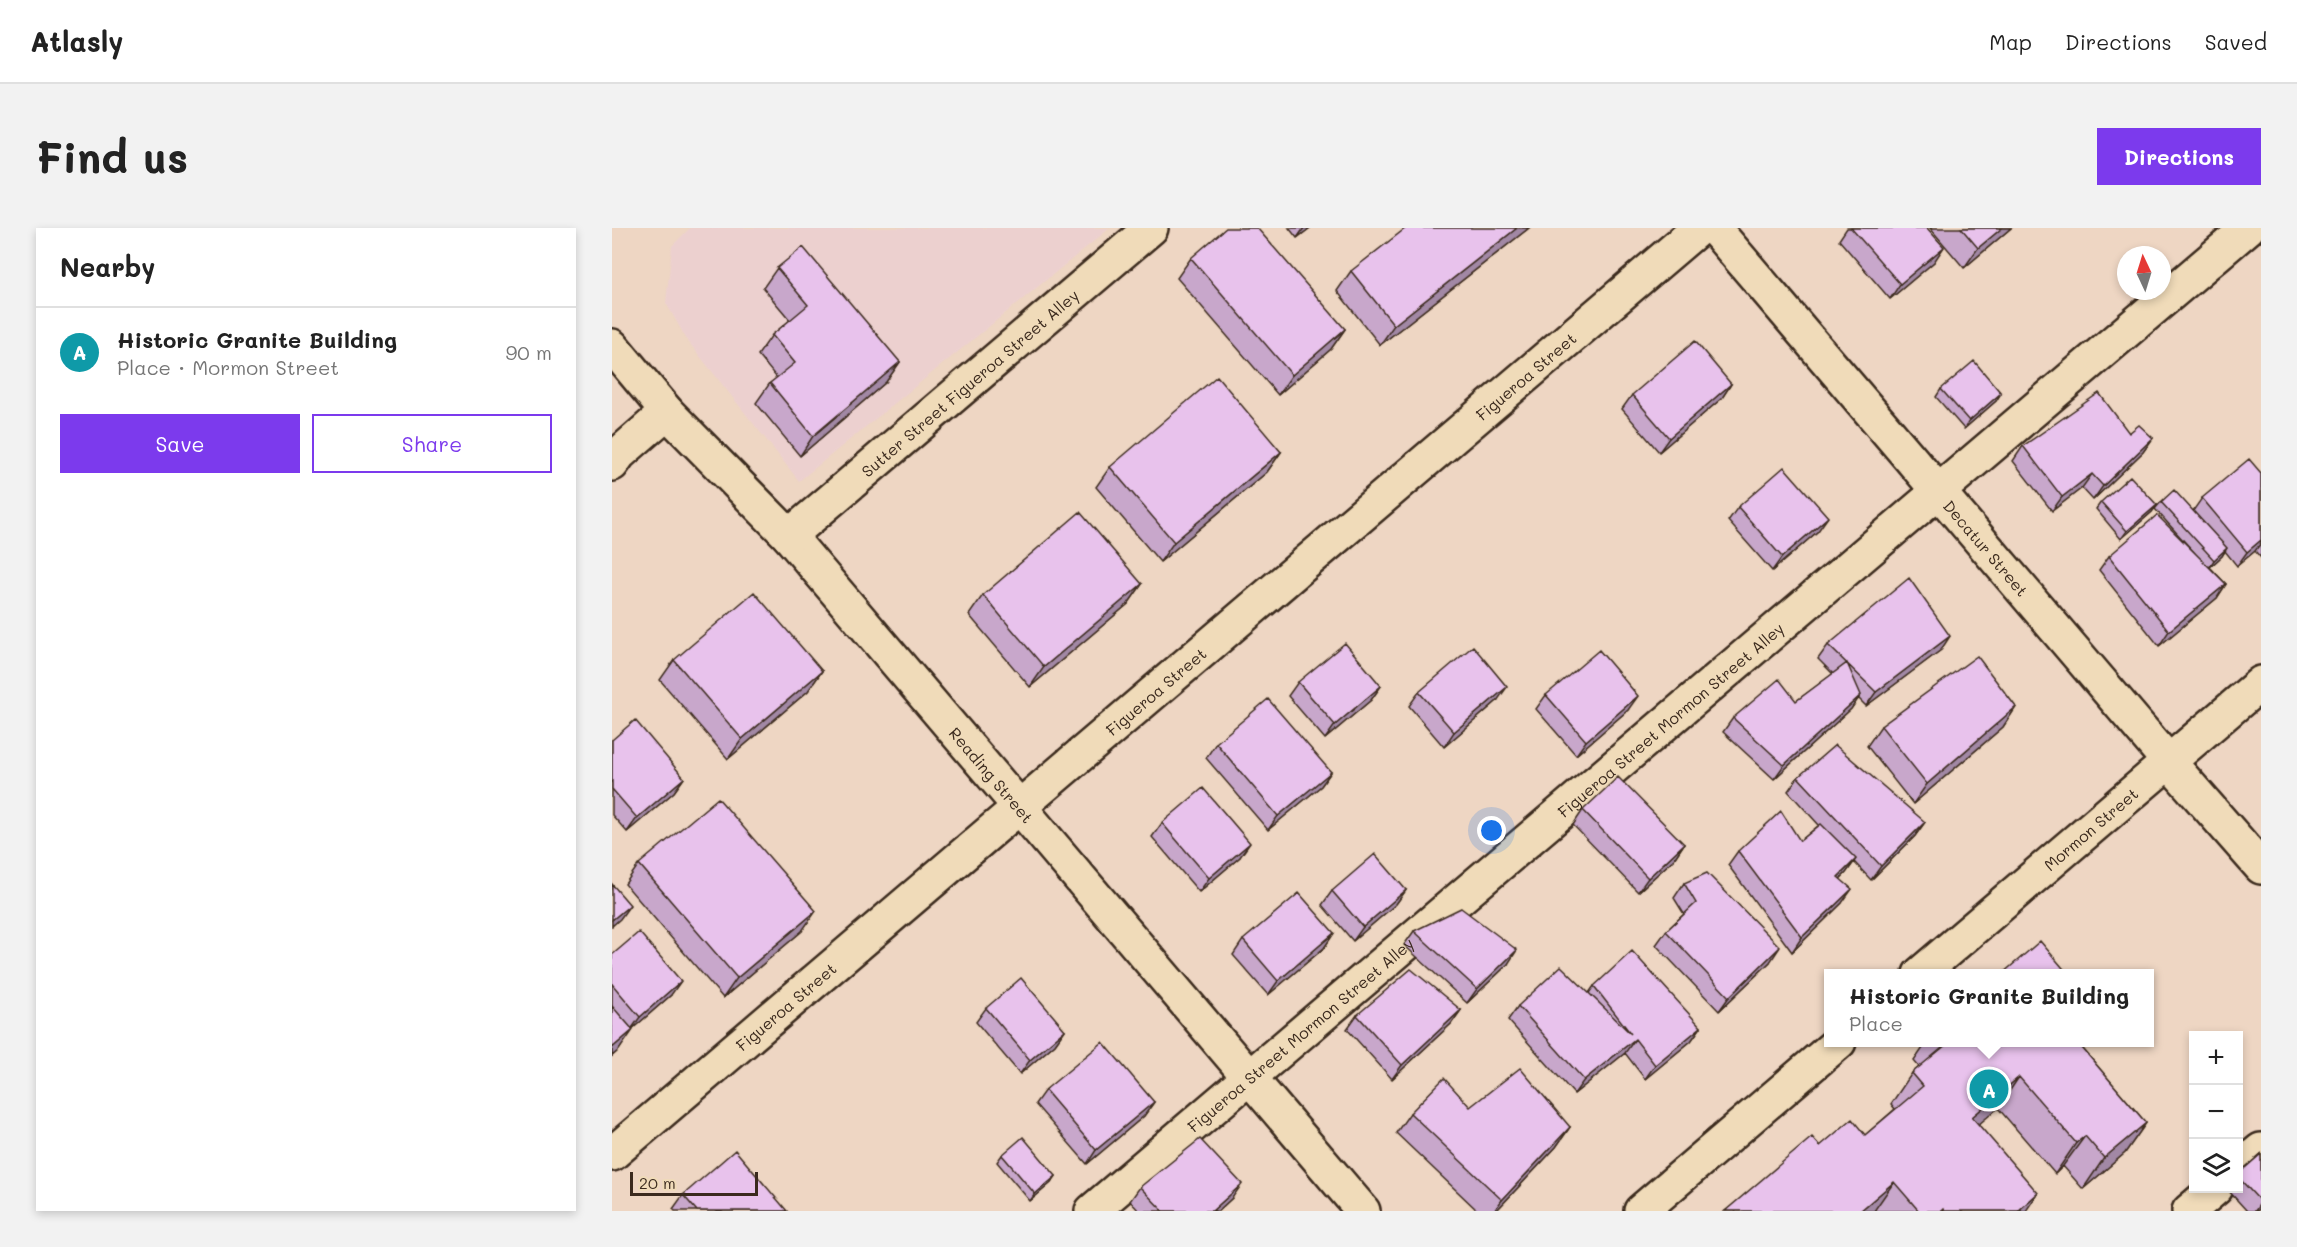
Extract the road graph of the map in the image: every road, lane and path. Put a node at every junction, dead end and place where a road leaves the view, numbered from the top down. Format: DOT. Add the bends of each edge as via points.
graph roads {
  1 [pos="1151,228"];
  2 [pos="1699,228"];
  3 [pos="1714,228"];
  4 [pos="2248,228"];
  5 [pos="612,346"];
  6 [pos="667,412"];
  7 [pos="612,464"];
  8 [pos="1939,491"];
  9 [pos="789,536"];
  10 [pos="2261,683"];
  11 [pos="2169,762"];
  12 [pos="1019,807"];
  13 [pos="2261,867"];
  14 [pos="1926,969"];
  15 [pos="1833,1047"];
  16 [pos="1249,1077"];
  17 [pos="2261,1150"];
  18 [pos="612,1154"];
  19 [pos="2243,1165"];
  20 [pos="2210,1193"];
  21 [pos="1092,1211"];
  22 [pos="1363,1211"];
  23 [pos="1641,1211"];
  24 [pos="2189,1211"];
  1 -- 9 [label="street, Sutter Street Figueroa Street Alley"];
  2 -- 12 [label="street, Figueroa Street"];
  3 -- 8 [label="street, Decatur Street"];
  4 -- 8 [label="street, Figueroa Street Mormon Street Alley"];
  5 -- 6 [label="street, Reading Street"];
  6 -- 7 [label="street"];
  6 -- 9 [label="street, Reading Street"];
  8 -- 11 [label="street, Decatur Street"];
  8 -- 16 [label="street, Figueroa Street Mormon Street Alley"];
  9 -- 12 [label="street, Reading Street"];
  10 -- 11 [label="street, Mormon Street"];
  11 -- 13 [label="street, Decatur Street"];
  11 -- 14 [label="street, Mormon Street"];
  12 -- 16 [label="street, Reading Street"];
  12 -- 18 [label="street, Figueroa Street"];
  15 -- 23 [label="street"];
  16 -- 21 [label="street, Figueroa Street Mormon Street Alley"];
  16 -- 22 [label="street, Reading Street"];
  17 -- 19 [label="street"];
  20 -- 24 [label="street"];
}
